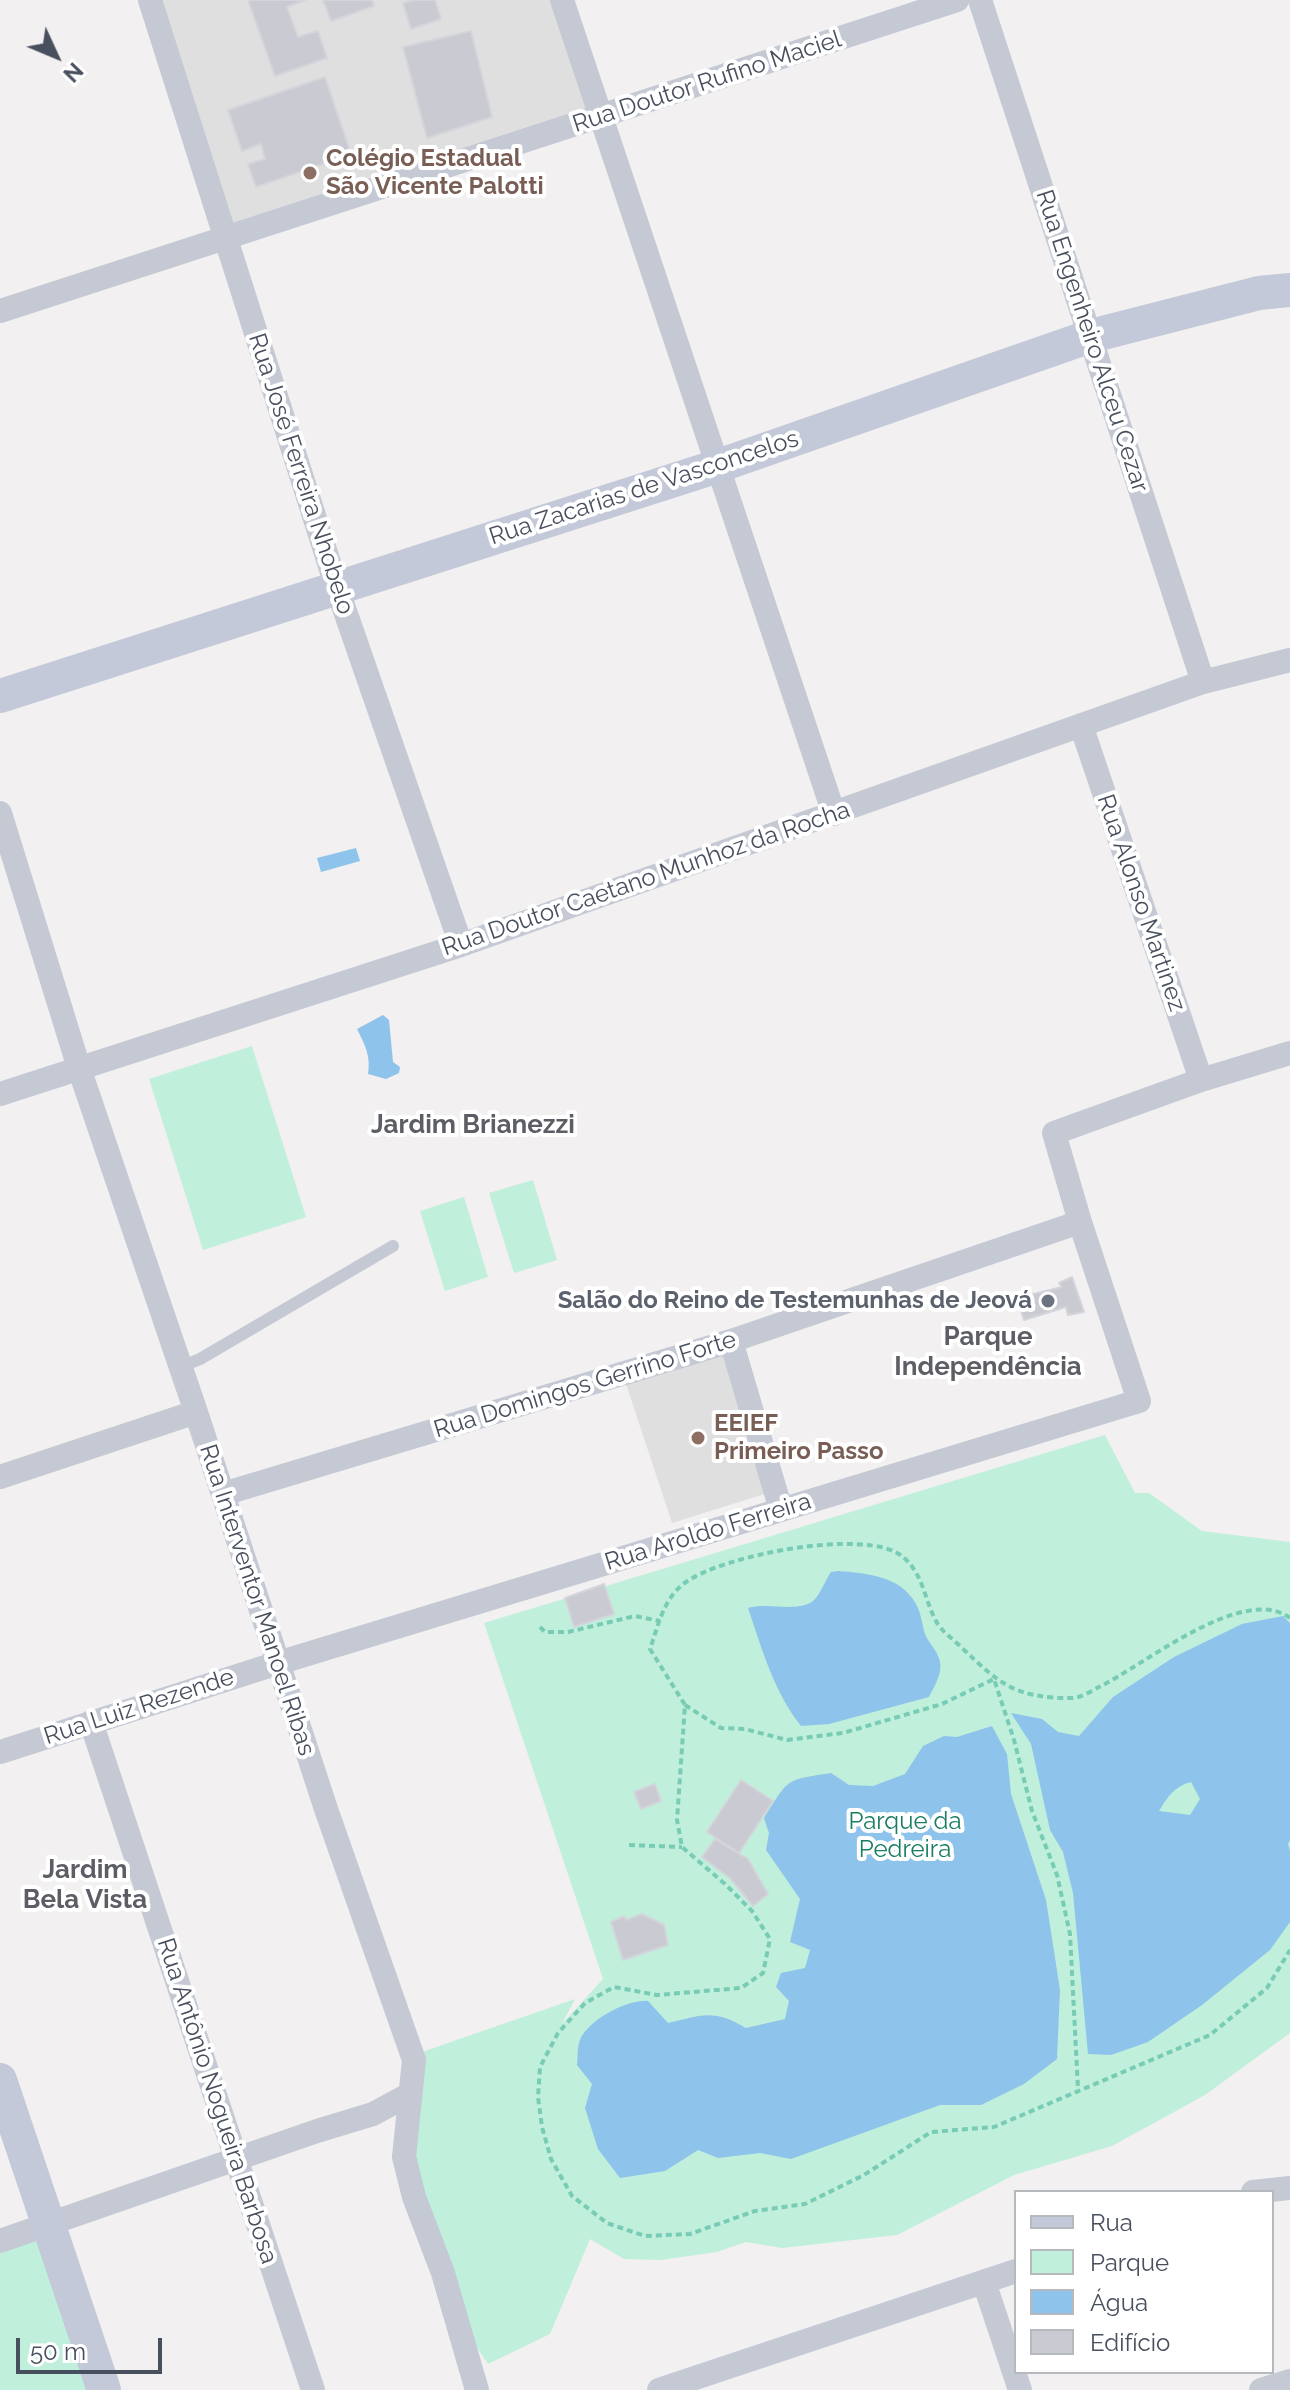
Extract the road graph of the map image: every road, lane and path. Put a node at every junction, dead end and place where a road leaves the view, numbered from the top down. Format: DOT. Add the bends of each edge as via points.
graph roads {
  1 [pos="150,0"];
  2 [pos="562,0"];
  3 [pos="957,0"];
  4 [pos="980,0"];
  5 [pos="600,117"];
  6 [pos="226,238"];
  7 [pos="1290,290"];
  8 [pos="0,311"];
  9 [pos="1091,336"];
  10 [pos="718,466"];
  11 [pos="337,588"];
  12 [pos="1290,660"];
  13 [pos="1203,682"];
  14 [pos="0,696"];
  15 [pos="1081,725"];
  16 [pos="0,813"];
  17 [pos="834,814"];
  18 [pos="461,945"];
  19 [pos="1290,1053"];
  20 [pos="79,1068"];
  21 [pos="1201,1080"];
  22 [pos="0,1094"];
  23 [pos="1080,1222"];
  24 [pos="393,1246"];
  25 [pos="731,1341"];
  26 [pos="181,1367"];
  27 [pos="196,1412"];
  28 [pos="0,1477"];
  29 [pos="223,1494"];
  30 [pos="781,1510"];
  31 [pos="1290,1618"];
  32 [pos="660,1621"];
  33 [pos="540,1627"];
  34 [pos="278,1663"];
  35 [pos="994,1679"];
  36 [pos="685,1705"];
  37 [pos="91,1722"];
  38 [pos="0,1752"];
  39 [pos="629,1845"];
  40 [pos="682,1847"];
  41 [pos="1290,1950"];
  42 [pos="0,2080"];
  43 [pos="1078,2090"];
  44 [pos="410,2094"];
  45 [pos="236,2159"];
  46 [pos="47,2224"];
  47 [pos="0,2241"];
  48 [pos="1014,2272"];
  49 [pos="984,2282"];
  50 [pos="1014,2372"];
  51 [pos="1290,2381"];
  52 [pos="104,2390"];
  53 [pos="313,2390"];
  54 [pos="477,2390"];
  55 [pos="659,2390"];
  56 [pos="1261,2390"];
  1 -- 6 [label="street, Rua José Ferreira Nhobelo"];
  2 -- 5 [label="street"];
  3 -- 5 [label="street, Rua Doutor Rufino Maciel"];
  4 -- 9 [label="street, Rua Engenheiro Alceu Cezar"];
  5 -- 6 [label="street, Rua Doutor Rufino Maciel"];
  5 -- 10 [label="street"];
  6 -- 8 [label="street, Rua Doutor Rufino Maciel"];
  6 -- 11 [label="street, Rua José Ferreira Nhobelo"];
  7 -- 9 [label="street, Rua Zacarias de Vasconcelos" via="1259,293"];
  9 -- 10 [label="street, Rua Zacarias de Vasconcelos"];
  9 -- 13 [label="street, Rua Engenheiro Alceu Cezar"];
  10 -- 11 [label="street, Rua Zacarias de Vasconcelos"];
  10 -- 17 [label="street"];
  11 -- 14 [label="street, Rua Zacarias de Vasconcelos"];
  11 -- 18 [label="street, Rua José Ferreira Nhobelo"];
  12 -- 13 [label="street, Rua Doutor Caetano Munhoz da Rocha"];
  13 -- 15 [label="street, Rua Doutor Caetano Munhoz da Rocha"];
  15 -- 17 [label="street, Rua Doutor Caetano Munhoz da Rocha"];
  15 -- 21 [label="street, Rua Alonso Martinez"];
  16 -- 20 [label="street, Rua Interventor Manoel Ribas"];
  17 -- 18 [label="street, Rua Doutor Caetano Munhoz da Rocha"];
  18 -- 20 [label="street, Rua Doutor Caetano Munhoz da Rocha"];
  19 -- 21 [label="street"];
  20 -- 22 [label="street, Rua Doutor Caetano Munhoz da Rocha"];
  20 -- 26 [label="street, Rua Interventor Manoel Ribas"];
  21 -- 23 [label="street" via="1054,1133"];
  23 -- 25 [label="street, Rua Domingos Gerrino Forte"];
  23 -- 30 [label="street, Rua Aroldo Ferreira" via="1139,1401"];
  24 -- 26 [label="lane"];
  25 -- 29 [label="street, Rua Domingos Gerrino Forte"];
  25 -- 30 [label="street"];
  26 -- 27 [label="street, Rua Interventor Manoel Ribas"];
  27 -- 28 [label="street"];
  27 -- 29 [label="street, Rua Interventor Manoel Ribas"];
  29 -- 34 [label="street, Rua Interventor Manoel Ribas"];
  30 -- 34 [label="street, Rua Aroldo Ferreira"];
  31 -- 35 [label="path" via="1281,1612 1239,1610 1076,1699 1021,1694"];
  32 -- 33 [label="path" via="635,1616 568,1632 545,1632"];
  32 -- 35 [label="path" via="669,1598 711,1567 805,1544 867,1545 901,1555 920,1577 936,1623"];
  32 -- 36 [label="path" via="650,1649"];
  34 -- 37 [label="street, Rua Luiz Rezende"];
  34 -- 44 [label="street, Rua Interventor Manoel Ribas" via="414,2060"];
  35 -- 36 [label="path" via="942,1704 871,1725 787,1740 721,1728"];
  35 -- 43 [label="path" via="1032,1811 1057,1875 1070,1934"];
  36 -- 40 [label="path" via="677,1820"];
  37 -- 38 [label="street, Rua Luiz Rezende"];
  37 -- 45 [label="street, Rua Antônio Nogueira Barbosa"];
  39 -- 40 [label="path"];
  40 -- 43 [label="path" via="752,1911 770,1939 763,1973 741,1988 657,1995 614,1987 585,2003 558,2033 540,2067 542,2127 551,2159 572,2196 607,2223 645,2236 690,2234 755,2211 805,2204 864,2175 931,2132 994,2127"];
  41 -- 43 [label="path" via="1267,1988 1210,2035"];
  42 -- 46 [label="street"];
  44 -- 45 [label="street" via="373,2114"];
  44 -- 54 [label="street, Rua Interventor Manoel Ribas" via="404,2157"];
  45 -- 46 [label="street"];
  45 -- 53 [label="street, Rua Antônio Nogueira Barbosa"];
  46 -- 47 [label="street"];
  46 -- 52 [label="street"];
  48 -- 49 [label="street"];
  49 -- 50 [label="street"];
  49 -- 55 [label="street"];
  51 -- 56 [label="street"];
}
